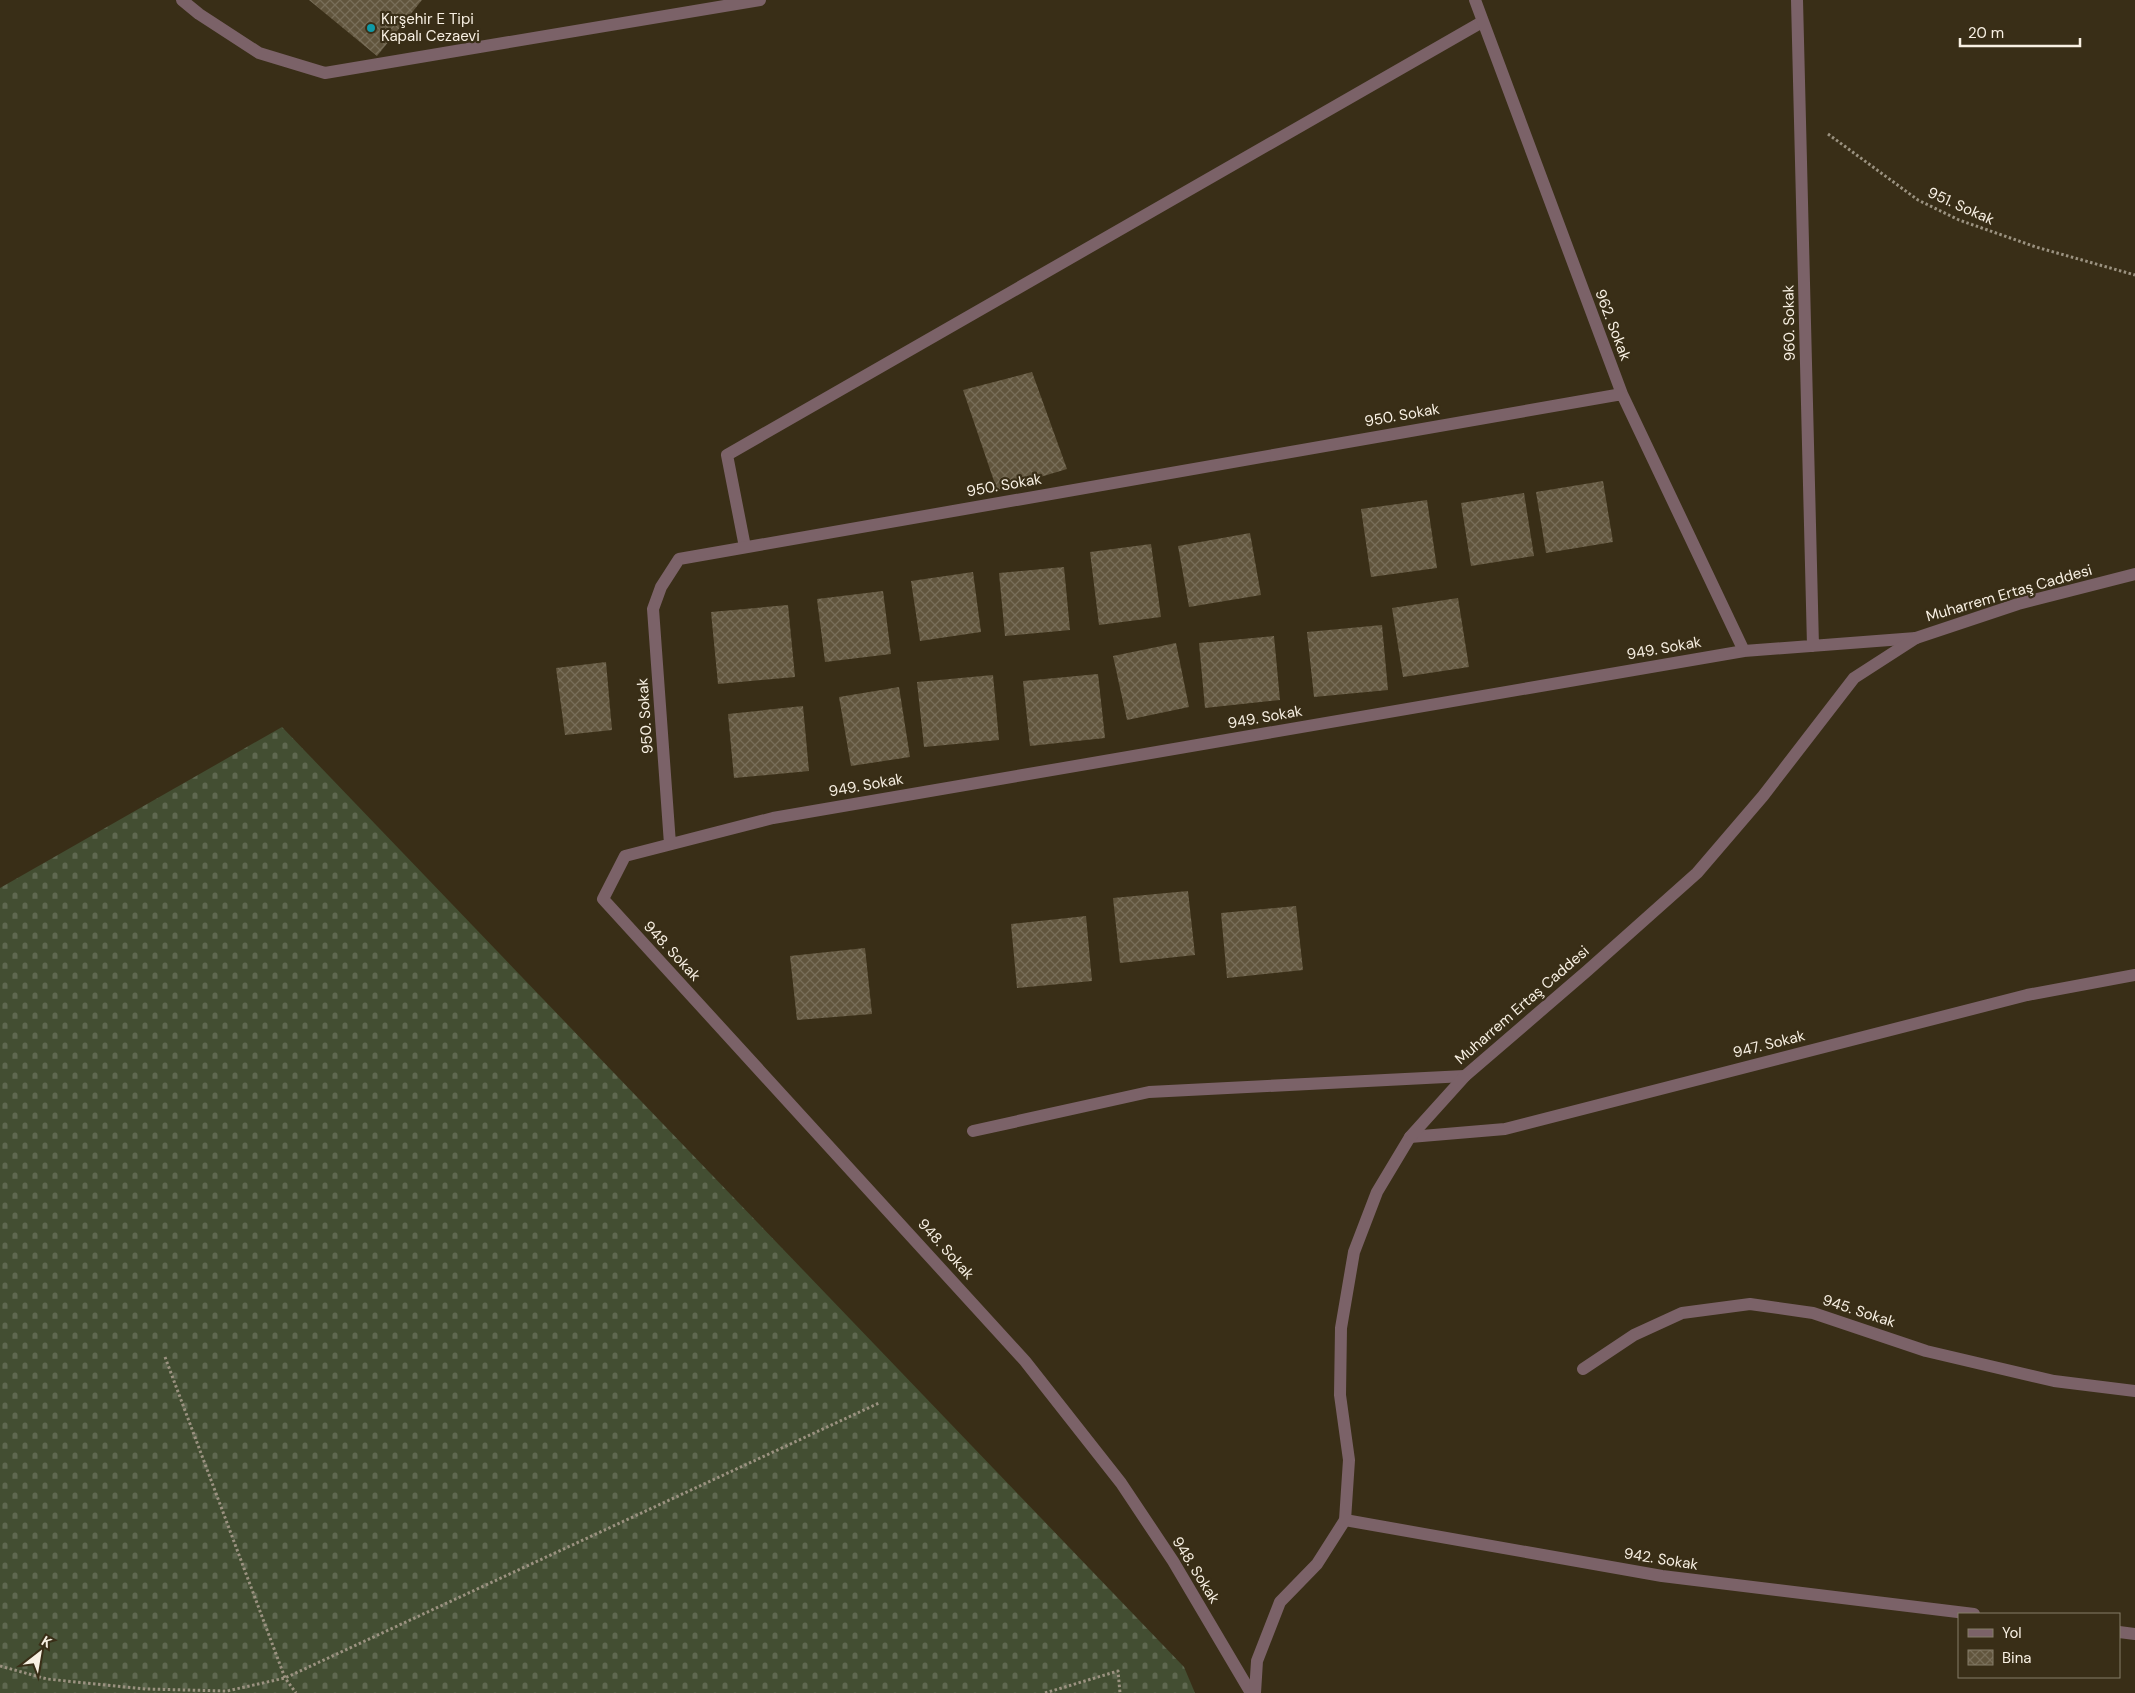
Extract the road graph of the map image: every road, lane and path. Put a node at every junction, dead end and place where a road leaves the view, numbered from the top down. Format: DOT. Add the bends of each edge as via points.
graph roads {
  1 [pos="182,0"];
  2 [pos="760,0"];
  3 [pos="1475,0"];
  4 [pos="1797,0"];
  5 [pos="1482,22"];
  6 [pos="1800,112"];
  7 [pos="2135,276"];
  8 [pos="1622,394"];
  9 [pos="745,547"];
  10 [pos="2135,574"];
  11 [pos="1916,638"];
  12 [pos="1813,646"];
  13 [pos="1744,651"];
  14 [pos="670,844"];
  15 [pos="624,856"];
  16 [pos="2135,975"];
  17 [pos="1465,1076"];
  18 [pos="973,1131"];
  19 [pos="1410,1137"];
  20 [pos="165,1357"];
  21 [pos="1583,1369"];
  22 [pos="2135,1391"];
  23 [pos="879,1403"];
  24 [pos="1345,1520"];
  25 [pos="1966,1613"];
  26 [pos="2120,1632"];
  27 [pos="2135,1634"];
  28 [pos="0,1666"];
  29 [pos="285,1678"];
  30 [pos="296,1693"];
  31 [pos="1045,1693"];
  32 [pos="1120,1693"];
  33 [pos="1251,1693"];
  34 [pos="1255,1693"];
  1 -- 2 [label="street" via="259,53 326,73"];
  3 -- 5 [label="street, 962. Sokak"];
  4 -- 6 [label="street, 960. Sokak"];
  5 -- 8 [label="street, 962. Sokak"];
  5 -- 9 [label="street" via="727,455"];
  6 -- 7 [label="path, 951. Sokak" via="1918,200 1959,220 2036,247"];
  6 -- 12 [label="street, 960. Sokak"];
  8 -- 9 [label="street, 950. Sokak"];
  8 -- 13 [label="street, 962. Sokak"];
  9 -- 14 [label="street, 950. Sokak" via="679,559 661,587 653,609"];
  10 -- 11 [label="street, Muharrem Ertaş Caddesi" via="2018,604"];
  11 -- 12 [label="street, 949. Sokak"];
  11 -- 17 [label="street, Muharrem Ertaş Caddesi" via="1854,678 1763,796 1697,873"];
  12 -- 13 [label="street, 949. Sokak"];
  13 -- 14 [label="street, 949. Sokak" via="773,818"];
  14 -- 15 [label="street, 949. Sokak"];
  15 -- 33 [label="street, 948. Sokak" via="602,899 1025,1361 1121,1483"];
  16 -- 19 [label="street, 947. Sokak" via="2027,995 1505,1129"];
  17 -- 18 [label="street" via="1149,1092"];
  17 -- 19 [label="street, Muharrem Ertaş Caddesi"];
  19 -- 24 [label="street, Muharrem Ertaş Caddesi" via="1377,1192 1354,1252 1341,1328 1340,1395 1349,1460"];
  20 -- 29 [label="path"];
  21 -- 22 [label="street, 945. Sokak" via="1634,1336 1682,1313 1750,1304 1812,1313 1926,1350 2054,1381"];
  23 -- 29 [label="path"];
  24 -- 25 [label="street, 942. Sokak" via="1662,1576"];
  24 -- 34 [label="street, Muharrem Ertaş Caddesi" via="1317,1564 1280,1602 1257,1661"];
  26 -- 27 [label="street"];
  28 -- 29 [label="path" via="47,1679 146,1689 227,1691"];
  29 -- 30 [label="path"];
  31 -- 32 [label="path" via="1118,1671"];
}
